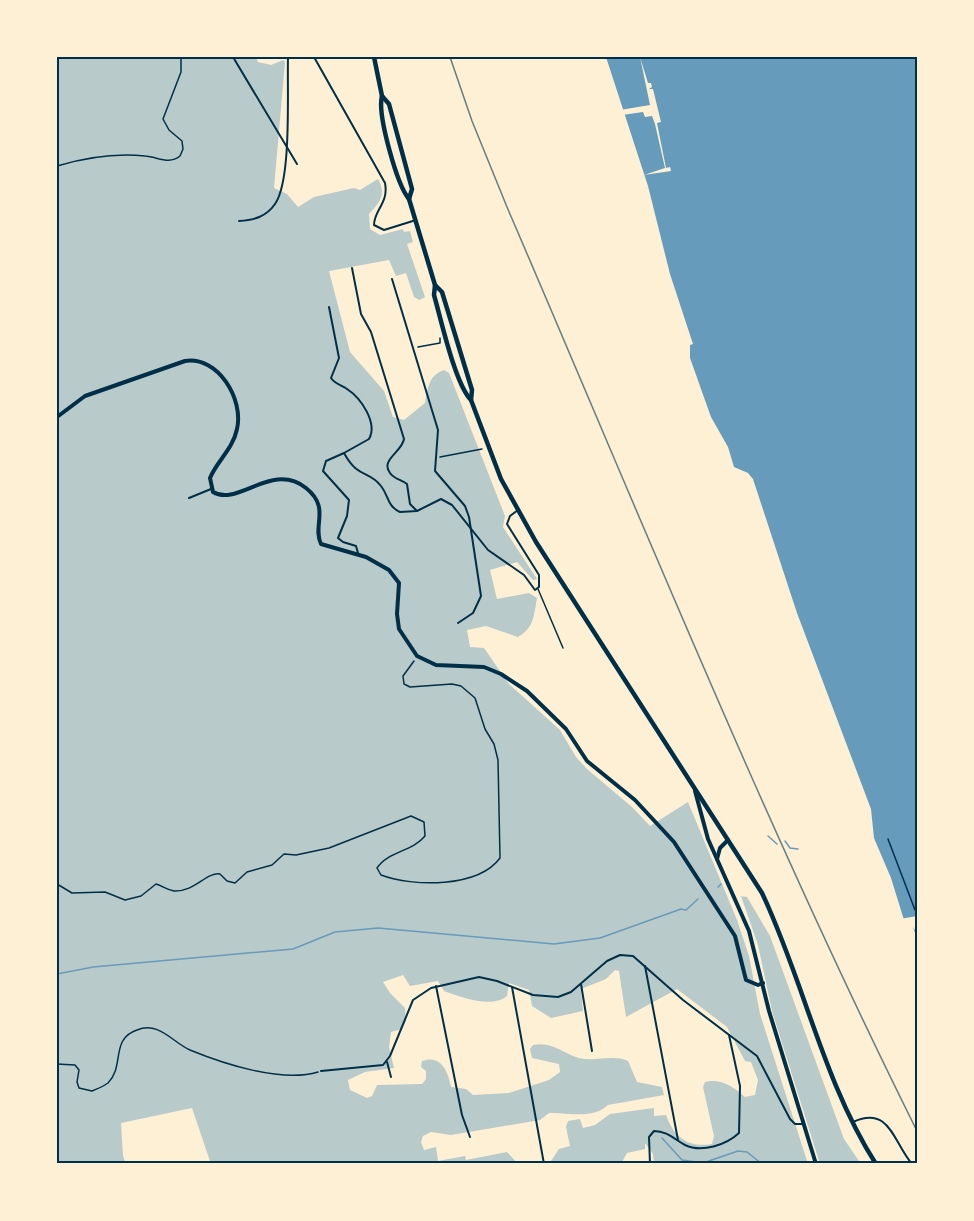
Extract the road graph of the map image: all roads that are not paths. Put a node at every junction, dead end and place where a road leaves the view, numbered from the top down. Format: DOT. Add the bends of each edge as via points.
graph roads {
  1 [pos="232,57"];
  2 [pos="288,57"];
  3 [pos="314,57"];
  4 [pos="374,57"];
  5 [pos="382,96"];
  6 [pos="286,147"];
  7 [pos="297,164"];
  8 [pos="410,199"];
  9 [pos="416,220"];
  10 [pos="239,221"];
  11 [pos="352,268"];
  12 [pos="392,279"];
  13 [pos="435,285"];
  14 [pos="329,307"];
  15 [pos="471,400"];
  16 [pos="57,417"];
  17 [pos="344,453"];
  18 [pos="211,489"];
  19 [pos="189,498"];
  20 [pos="518,510"];
  21 [pos="417,511"];
  22 [pos="471,531"];
  23 [pos="358,554"];
  24 [pos="538,589"];
  25 [pos="458,623"];
  26 [pos="563,648"];
  27 [pos="694,784"];
  28 [pos="729,840"];
  29 [pos="717,860"];
  30 [pos="645,966"];
  31 [pos="763,983"];
  32 [pos="581,984"];
  33 [pos="436,986"];
  34 [pos="512,986"];
  35 [pos="729,1035"];
  36 [pos="592,1051"];
  37 [pos="387,1061"];
  38 [pos="321,1071"];
  39 [pos="391,1077"];
  40 [pos="852,1123"];
  41 [pos="802,1124"];
  42 [pos="470,1137"];
  43 [pos="678,1140"];
  44 [pos="544,1164"];
  45 [pos="650,1164"];
  46 [pos="816,1164"];
  47 [pos="876,1164"];
  48 [pos="912,1164"];
  1 -- 6 [label="street"];
  2 -- 6 [label="street"];
  3 -- 9 [label="street" via="385,183 386,199 374,225 384,230"];
  4 -- 5 [label="highway"];
  5 -- 8 [label="highway" via="389,104 412,189"];
  5 -- 8 [label="highway" via="382,118 403,191"];
  6 -- 7 [label="street"];
  6 -- 10 [label="street" via="276,203 263,216"];
  8 -- 9 [label="highway"];
  9 -- 13 [label="highway"];
  11 -- 21 [label="street" via="361,314 371,332 403,437 388,469 407,484 410,504"];
  12 -- 22 [label="street" via="439,435 434,458 438,477 466,508"];
  13 -- 15 [label="highway" via="434,295 446,336 464,393"];
  13 -- 15 [label="highway" via="446,302 472,390"];
  14 -- 17 [label="street" via="339,358 331,378 357,397 371,426 369,439"];
  15 -- 20 [label="highway" via="501,479"];
  16 -- 18 [label="main road" via="85,396 185,361 207,363 228,387 238,421 232,444 211,475"];
  17 -- 21 [label="street" via="353,469 381,485 396,510"];
  17 -- 23 [label="street" via="326,461 323,471 349,500 338,538 356,546"];
  18 -- 19 [label="street"];
  18 -- 23 [label="main road" via="225,495 268,480 295,482 308,489 318,503 321,544"];
  20 -- 24 [label="street" via="507,520 507,526 539,574"];
  20 -- 27 [label="highway"];
  21 -- 22 [label="street" via="444,500"];
  22 -- 24 [label="street" via="488,550"];
  22 -- 25 [label="street" via="481,596 473,613"];
  23 -- 31 [label="main road" via="389,570 399,583 399,629 417,656 436,665 495,671 527,691 566,729 587,761 635,800 674,842 735,936 744,976 750,982"];
  24 -- 26 [label="lane"];
  27 -- 28 [label="highway"];
  27 -- 29 [label="main road"];
  28 -- 29 [label="main road" via="720,848"];
  28 -- 40 [label="highway" via="762,893 788,948 829,1069"];
  29 -- 31 [label="main road" via="749,931"];
  30 -- 32 [label="street" via="633,956 620,955"];
  30 -- 35 [label="street"];
  30 -- 43 [label="street"];
  31 -- 41 [label="main road"];
  32 -- 34 [label="street" via="558,997 533,995"];
  32 -- 36 [label="street"];
  33 -- 34 [label="street" via="479,977"];
  33 -- 37 [label="street" via="412,1000"];
  33 -- 42 [label="street"];
  34 -- 44 [label="street"];
  35 -- 41 [label="street" via="757,1056 790,1119"];
  35 -- 43 [label="street" via="740,1086 740,1133 711,1148 698,1149"];
  37 -- 38 [label="street" via="378,1066"];
  37 -- 39 [label="street"];
  40 -- 47 [label="highway"];
  40 -- 48 [label="street" via="866,1116 882,1120"];
  41 -- 46 [label="main road"];
  43 -- 45 [label="street" via="663,1131 654,1131 649,1137"];
}
